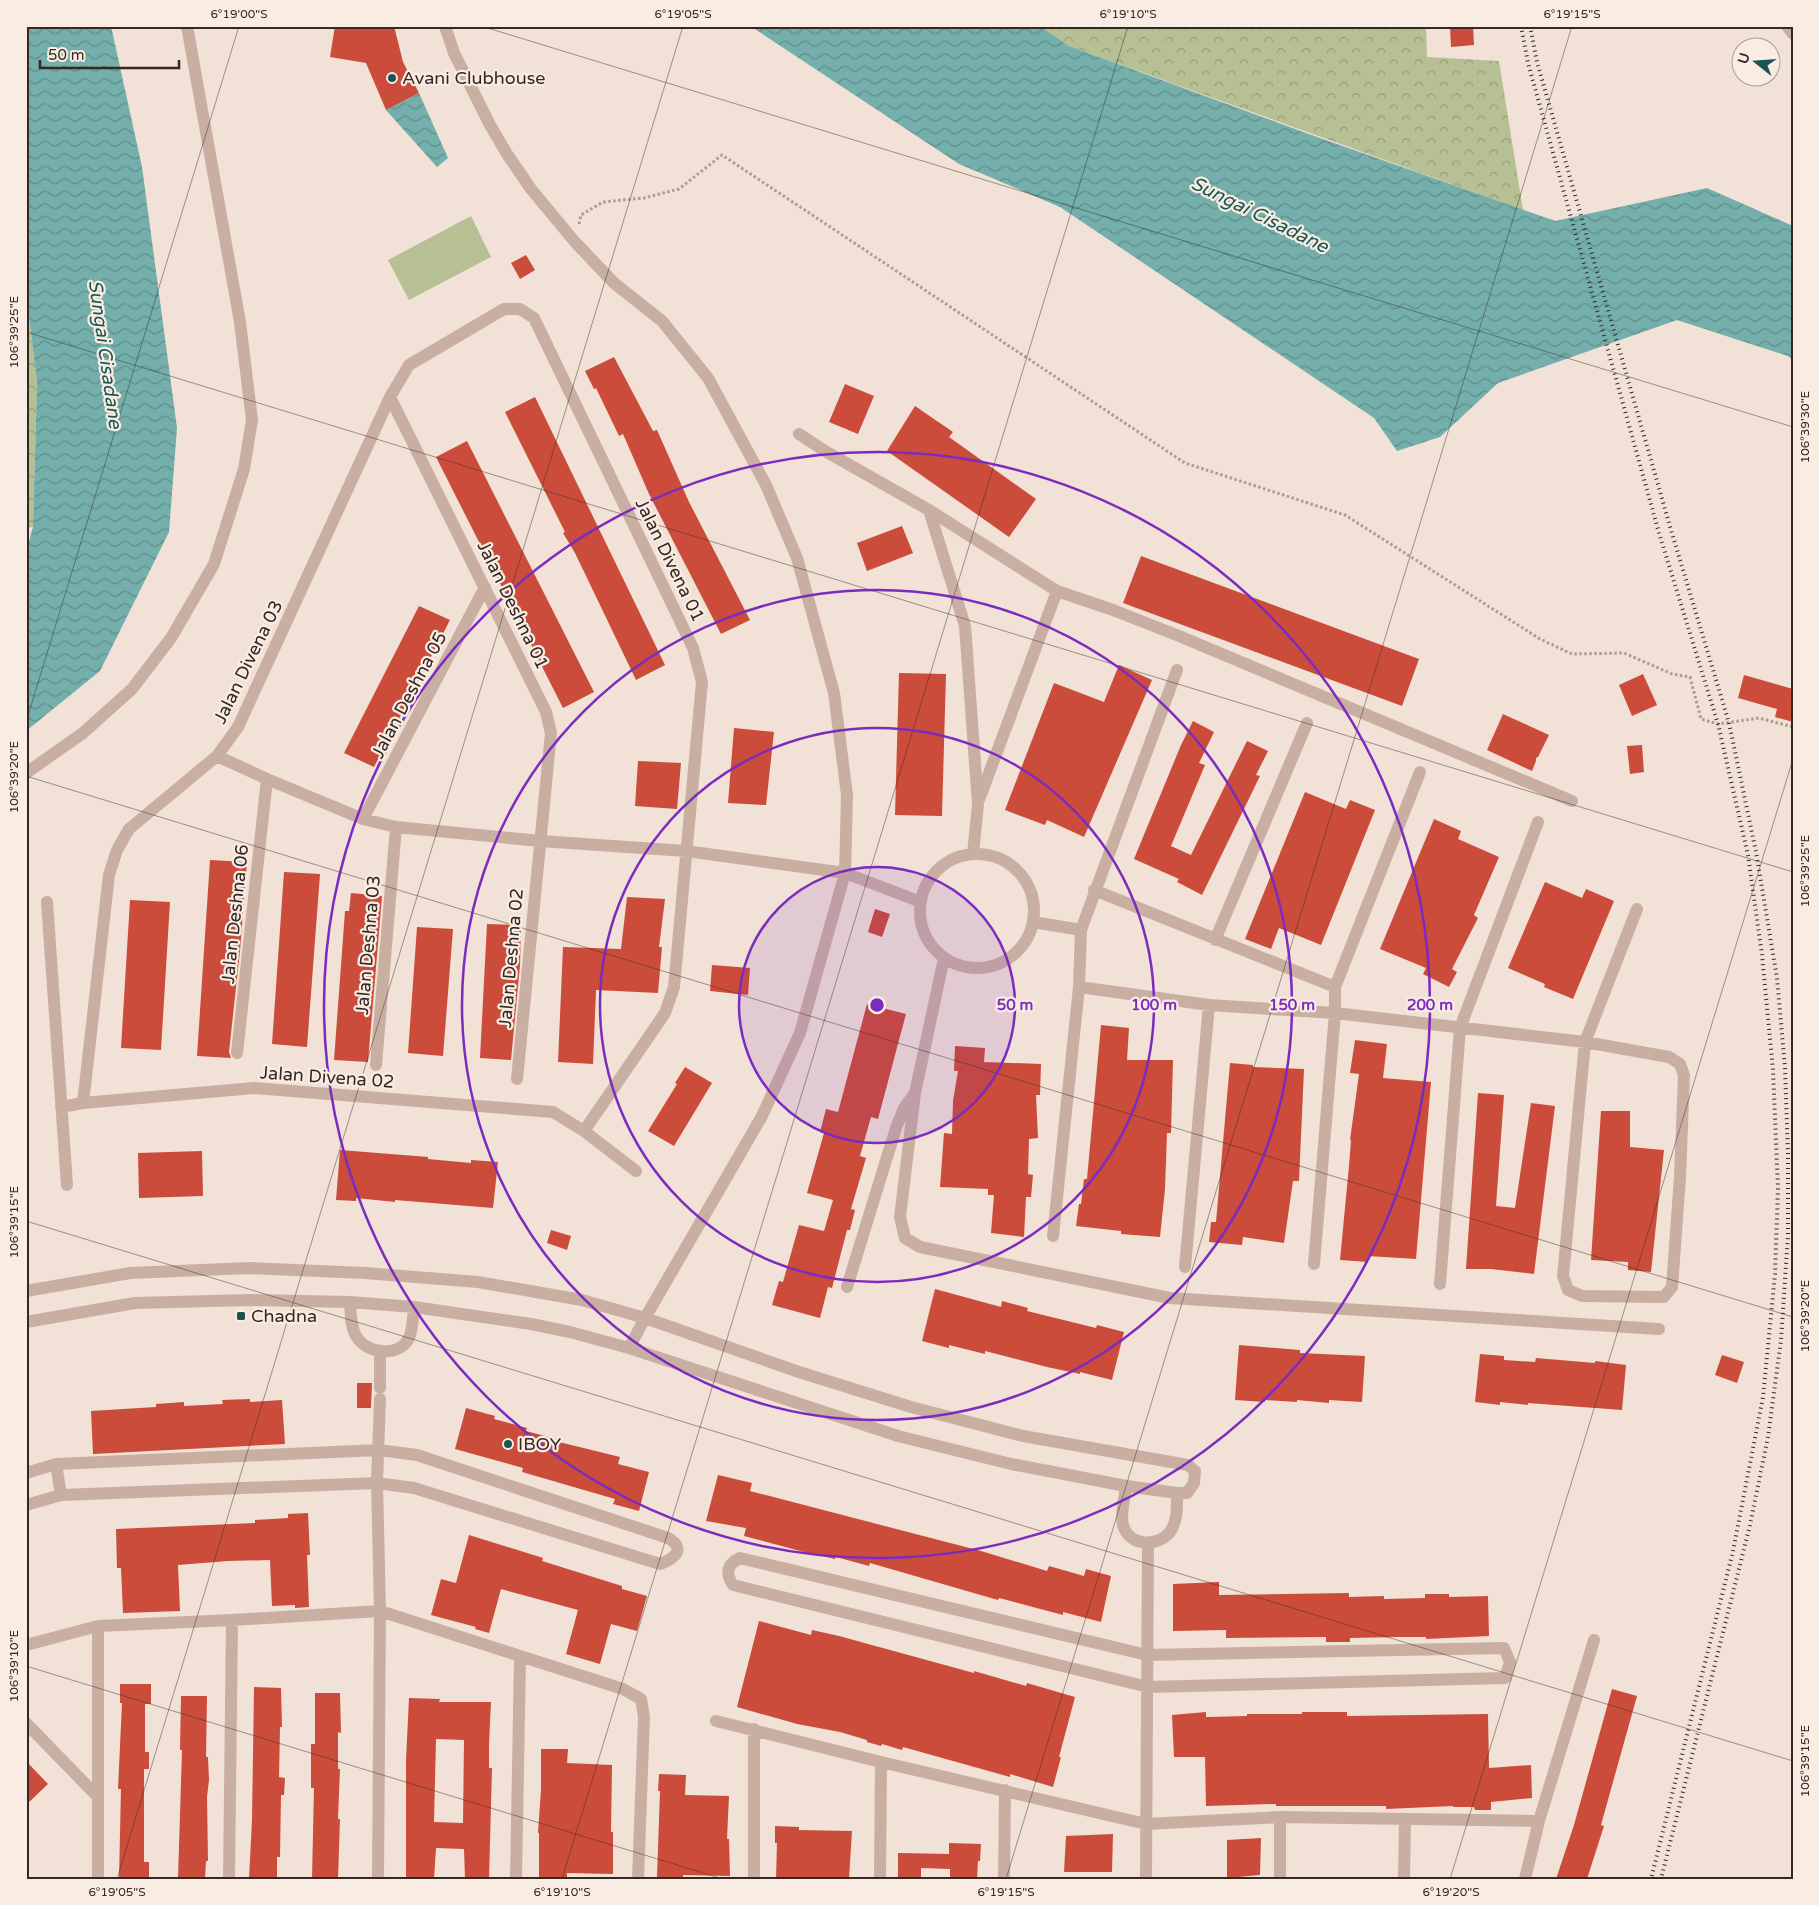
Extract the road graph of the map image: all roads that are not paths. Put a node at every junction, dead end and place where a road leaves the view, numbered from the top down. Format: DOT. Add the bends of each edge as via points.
graph roads {
  1 [pos="186,26"];
  2 [pos="446,26"];
  3 [pos="1787,26"];
  4 [pos="1793,34"];
  5 [pos="520,309"];
  6 [pos="390,397"];
  7 [pos="799,434"];
  8 [pos="928,510"];
  9 [pos="485,587"];
  10 [pos="1057,591"];
  11 [pos="1177,670"];
  12 [pos="1307,723"];
  13 [pos="217,756"];
  14 [pos="1420,772"];
  15 [pos="26,773"];
  16 [pos="267,779"];
  17 [pos="1572,801"];
  18 [pos="978,804"];
  19 [pos="363,819"];
  20 [pos="1538,822"];
  21 [pos="396,827"];
  22 [pos="540,841"];
  23 [pos="686,851"];
  24 [pos="973,854"];
  25 [pos="845,873"];
  26 [pos="1094,890"];
  27 [pos="47,902"];
  28 [pos="921,902"];
  29 [pos="1637,909"];
  30 [pos="1033,922"];
  31 [pos="1080,930"];
  32 [pos="1215,940"];
  33 [pos="944,958"];
  34 [pos="1079,987"];
  35 [pos="1335,987"];
  36 [pos="1209,1005"];
  37 [pos="1335,1013"];
  38 [pos="1460,1028"];
  39 [pos="1585,1042"];
  40 [pos="238,1053"];
  41 [pos="376,1065"];
  42 [pos="517,1079"];
  43 [pos="914,1093"];
  44 [pos="83,1103"];
  45 [pos="61,1107"];
  46 [pos="584,1131"];
  47 [pos="636,1170"];
  48 [pos="67,1185"];
  49 [pos="1053,1236"];
  50 [pos="1314,1264"];
  51 [pos="1185,1267"];
  52 [pos="1440,1284"];
  53 [pos="847,1287"];
  54 [pos="26,1291"];
  55 [pos="350,1302"];
  56 [pos="414,1307"];
  57 [pos="644,1318"];
  58 [pos="26,1322"];
  59 [pos="1659,1329"];
  60 [pos="629,1348"];
  61 [pos="380,1352"];
  62 [pos="379,1450"];
  63 [pos="56,1464"];
  64 [pos="26,1473"];
  65 [pos="377,1483"];
  66 [pos="1126,1486"];
  67 [pos="1178,1493"];
  68 [pos="62,1495"];
  69 [pos="26,1505"];
  70 [pos="1148,1544"];
  71 [pos="380,1611"];
  72 [pos="232,1620"];
  73 [pos="98,1626"];
  74 [pos="1594,1640"];
  75 [pos="26,1645"];
  76 [pos="1147,1655"];
  77 [pos="520,1657"];
  78 [pos="1148,1687"];
  79 [pos="716,1720"];
  80 [pos="26,1723"];
  81 [pos="754,1729"];
  82 [pos="882,1762"];
  83 [pos="1005,1790"];
  84 [pos="97,1796"];
  85 [pos="1280,1817"];
  86 [pos="1405,1819"];
  87 [pos="1539,1821"];
  88 [pos="1146,1824"];
  89 [pos="98,1879"];
  90 [pos="228,1879"];
  91 [pos="378,1879"];
  92 [pos="516,1879"];
  93 [pos="638,1879"];
  94 [pos="754,1879"];
  95 [pos="880,1879"];
  96 [pos="1004,1879"];
  97 [pos="1146,1879"];
  98 [pos="1280,1879"];
  99 [pos="1404,1879"];
  100 [pos="1525,1879"];
  1 -- 15 [label="street" via="240,322 252,420 244,469 214,564 171,638 132,689 83,733"];
  2 -- 25 [label="street" via="454,53 471,88 507,154 531,189 614,283 662,320 708,378 766,485 797,558 834,693 847,796"];
  3 -- 4 [label="street"];
  5 -- 6 [label="street, Jalan Divena 03" via="504,309 409,365"];
  5 -- 23 [label="street, Jalan Divena 01" via="534,318 692,648 702,682"];
  6 -- 9 [label="street, Jalan Deshna 01"];
  6 -- 13 [label="street, Jalan Divena 03" via="238,728"];
  7 -- 8 [label="street"];
  8 -- 10 [label="street"];
  8 -- 18 [label="street" via="964,626"];
  9 -- 19 [label="street, Jalan Deshna 05"];
  9 -- 22 [label="street, Jalan Deshna 01" via="546,712 551,733"];
  10 -- 17 [label="street" via="1179,636"];
  10 -- 18 [label="street"];
  11 -- 26 [label="street"];
  12 -- 32 [label="street"];
  13 -- 16 [label="street"];
  13 -- 44 [label="street, Jalan Divena 03" via="129,829 117,850 109,875"];
  14 -- 35 [label="street"];
  16 -- 19 [label="street"];
  16 -- 40 [label="street, Jalan Deshna 06"];
  18 -- 24 [label="street"];
  19 -- 21 [label="street"];
  20 -- 38 [label="street"];
  21 -- 22 [label="street"];
  21 -- 41 [label="street, Jalan Deshna 03"];
  22 -- 23 [label="street"];
  22 -- 42 [label="street, Jalan Deshna 02"];
  23 -- 25 [label="street"];
  23 -- 46 [label="street" via="674,987 665,1013"];
  24 -- 28 [label="street" via="955,858 939,869 927,884"];
  24 -- 30 [label="street" via="994,856 1012,865 1026,881 1033,900"];
  25 -- 28 [label="street"];
  25 -- 57 [label="street" via="800,1034 762,1116"];
  26 -- 31 [label="street"];
  26 -- 32 [label="street"];
  27 -- 45 [label="street"];
  28 -- 33 [label="street" via="921,923 929,942"];
  29 -- 39 [label="street"];
  30 -- 31 [label="street"];
  30 -- 33 [label="street" via="1025,943 1008,959 987,967 965,967"];
  31 -- 34 [label="street"];
  32 -- 35 [label="street"];
  33 -- 43 [label="street"];
  34 -- 36 [label="street"];
  34 -- 49 [label="street"];
  35 -- 37 [label="street"];
  36 -- 37 [label="street"];
  36 -- 51 [label="street"];
  37 -- 38 [label="street"];
  37 -- 50 [label="street"];
  38 -- 39 [label="street"];
  38 -- 52 [label="street"];
  39 -- 39 [label="street" via="1563,1276 1568,1290 1582,1296 1664,1297 1672,1287 1684,1075 1680,1064 1669,1057"];
  43 -- 53 [label="street" via="896,1128"];
  43 -- 59 [label="street" via="900,1216 905,1238 920,1247 1170,1298"];
  44 -- 45 [label="street, Jalan Divena 02"];
  44 -- 46 [label="street, Jalan Divena 02" via="254,1088 553,1112"];
  45 -- 48 [label="street"];
  46 -- 47 [label="street, Jalan Divena 02"];
  54 -- 57 [label="street" via="130,1273 250,1268 365,1272 478,1282 582,1300"];
  55 -- 56 [label="street"];
  55 -- 58 [label="street" via="135,1303"];
  55 -- 61 [label="street" via="351,1321 357,1337 366,1346"];
  56 -- 60 [label="street" via="531,1324"];
  56 -- 61 [label="street" via="408,1340 395,1349"];
  57 -- 60 [label="street"];
  57 -- 67 [label="street" via="911,1407 1023,1436 1188,1465 1195,1471 1194,1483 1187,1493"];
  60 -- 66 [label="street" via="898,1436 1011,1464"];
  61 -- 62 [label="street"];
  62 -- 63 [label="street"];
  62 -- 65 [label="street"];
  62 -- 65 [label="street" via="417,1455 668,1538 676,1545 677,1551 672,1560 660,1564 414,1488"];
  63 -- 64 [label="street"];
  63 -- 68 [label="street"];
  65 -- 68 [label="street"];
  65 -- 71 [label="street"];
  66 -- 67 [label="street"];
  66 -- 70 [label="street" via="1122,1524 1134,1540"];
  67 -- 70 [label="street" via="1177,1514 1171,1531"];
  68 -- 69 [label="street"];
  70 -- 76 [label="street"];
  71 -- 72 [label="street"];
  71 -- 77 [label="street"];
  71 -- 91 [label="street"];
  72 -- 73 [label="street"];
  72 -- 90 [label="street"];
  73 -- 75 [label="street"];
  73 -- 84 [label="street"];
  74 -- 87 [label="street"];
  76 -- 78 [label="street"];
  76 -- 78 [label="street" via="1504,1648 1510,1662 1505,1678"];
  76 -- 78 [label="street" via="740,1558 728,1569 733,1585"];
  77 -- 92 [label="street"];
  77 -- 93 [label="street" via="623,1689 641,1699 644,1717"];
  78 -- 88 [label="street"];
  79 -- 81 [label="street"];
  80 -- 84 [label="street"];
  81 -- 82 [label="street"];
  81 -- 94 [label="street"];
  82 -- 83 [label="street"];
  82 -- 95 [label="street"];
  83 -- 88 [label="street"];
  83 -- 96 [label="street"];
  84 -- 89 [label="street"];
  85 -- 86 [label="street"];
  85 -- 88 [label="street"];
  85 -- 98 [label="street"];
  86 -- 87 [label="street"];
  86 -- 99 [label="street"];
  87 -- 100 [label="street"];
  88 -- 97 [label="street"];
}
